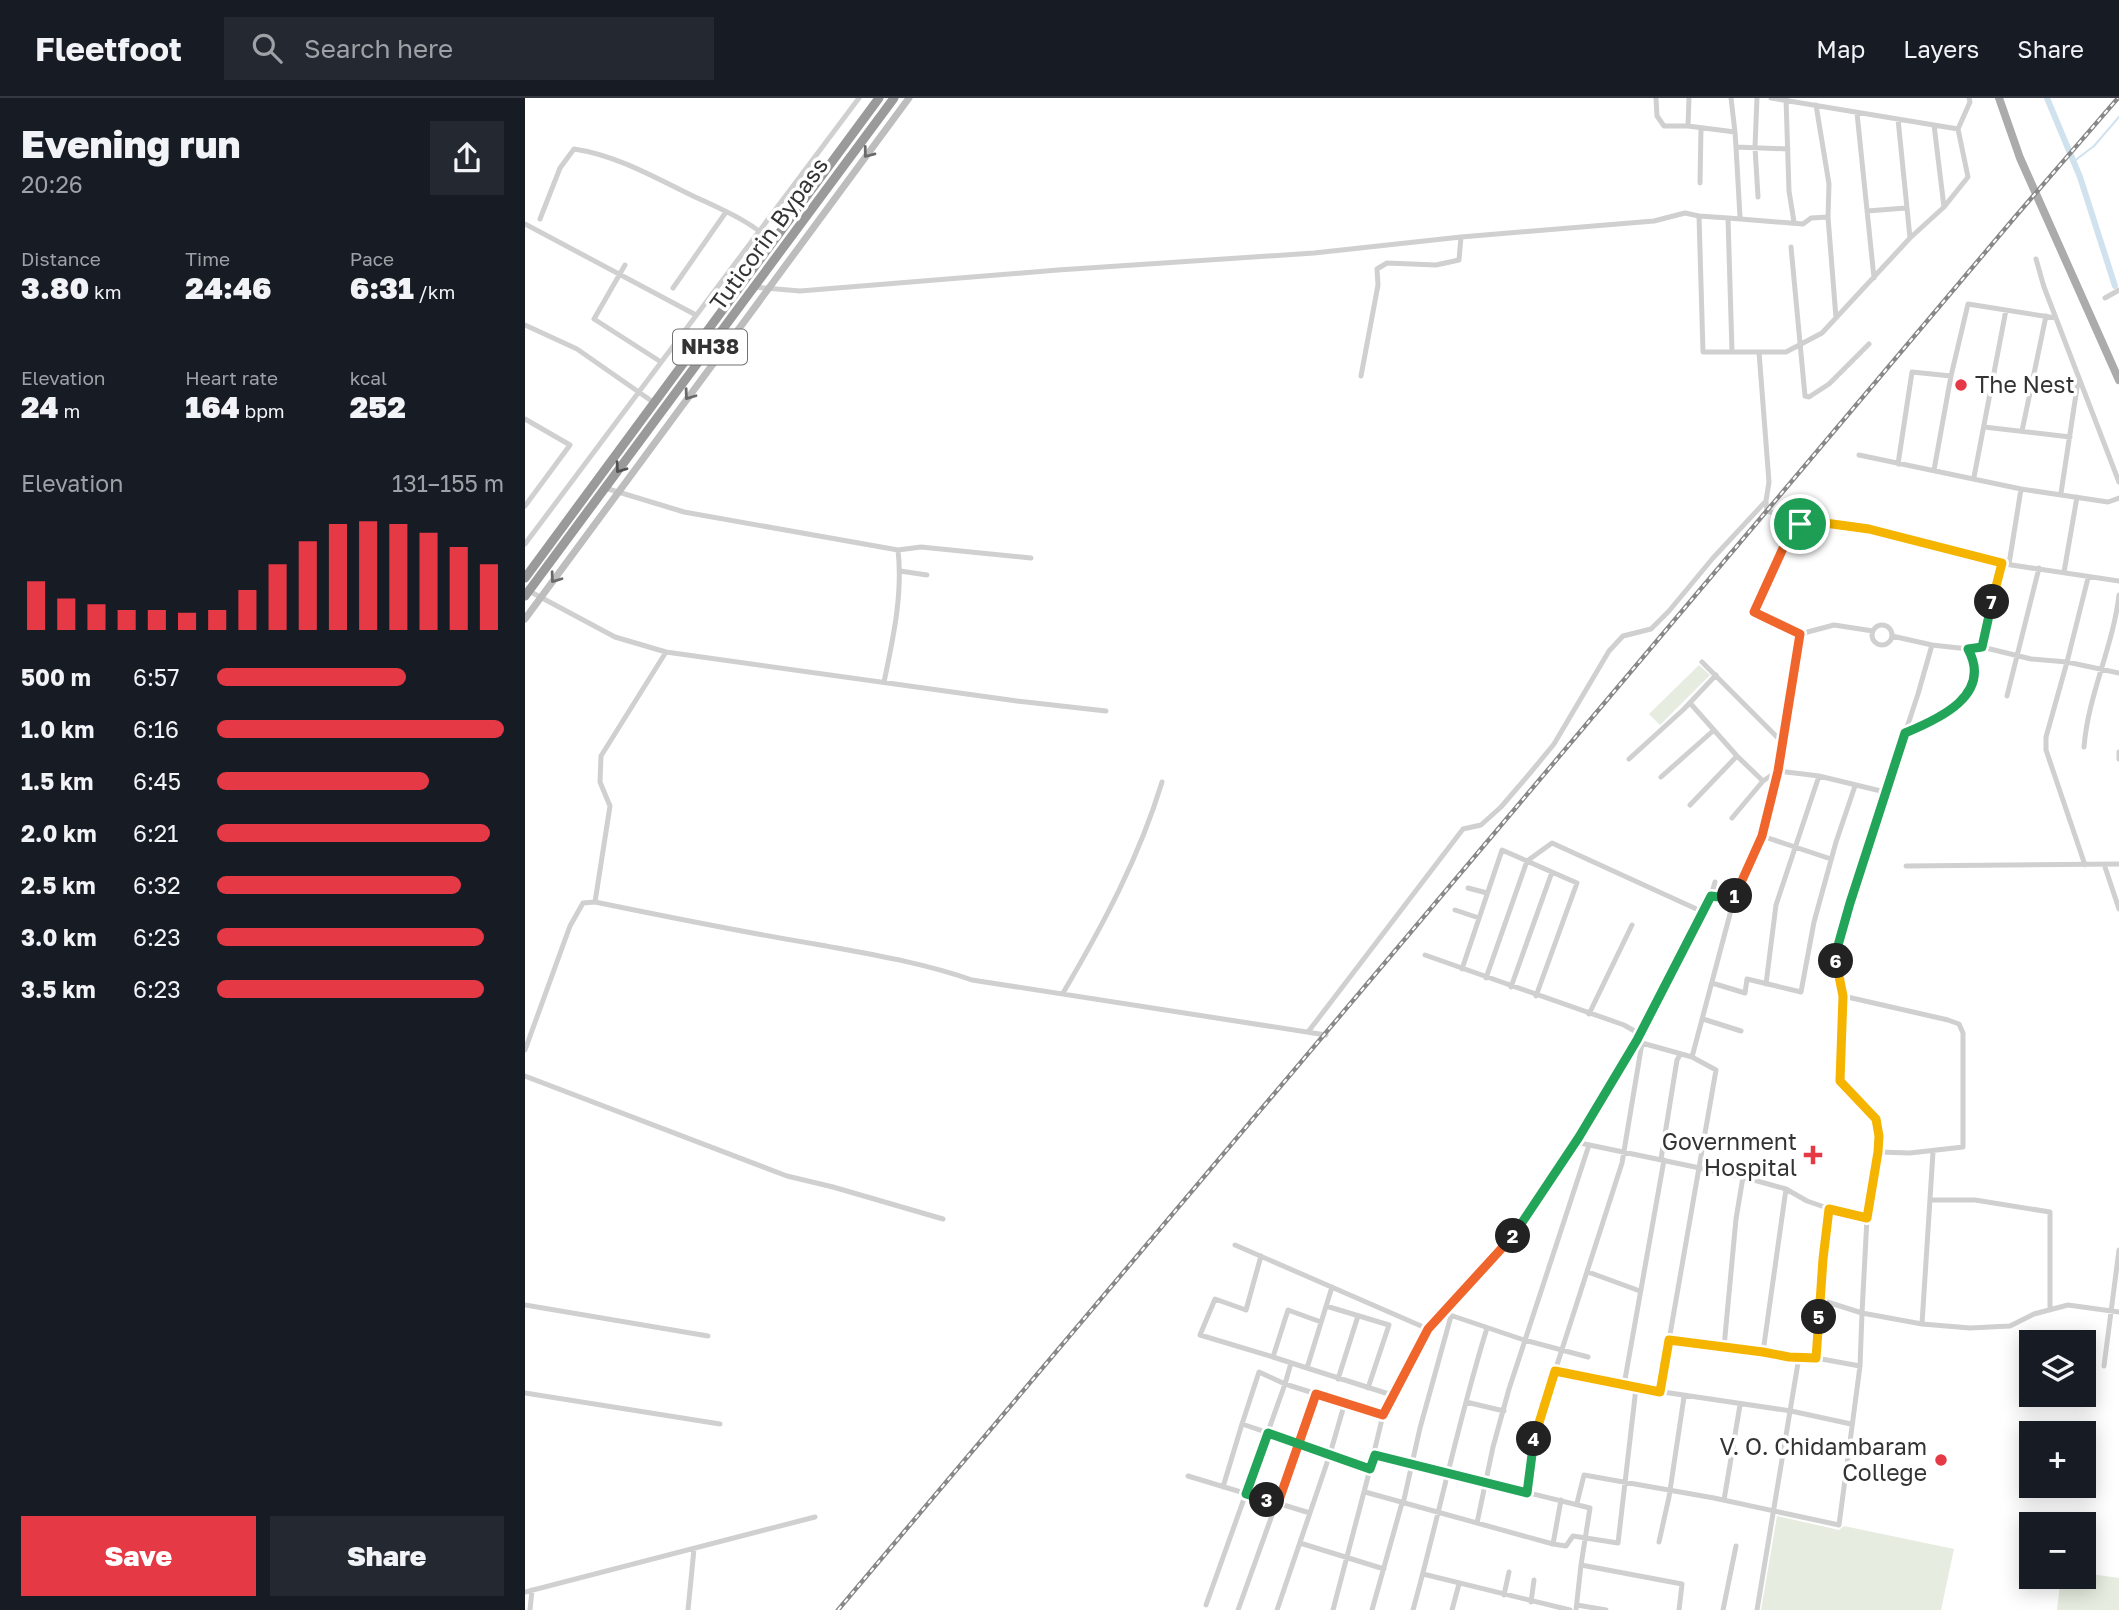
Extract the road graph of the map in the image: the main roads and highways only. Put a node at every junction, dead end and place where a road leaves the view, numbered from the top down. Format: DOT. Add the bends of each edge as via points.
graph roads {
  1 [pos="879,98"];
  2 [pos="894,98"];
  3 [pos="1999,98"];
  4 [pos="2119,380"];
  5 [pos="525,578"];
  6 [pos="527,594"];
  1 -- 5 [label="highway, Tuticorin Bypass / NH38"];
  2 -- 6 [label="highway, Tuticorin Bypass / NH38, one-way"];
  3 -- 4 [label="main road" via="2020,158"];
}
